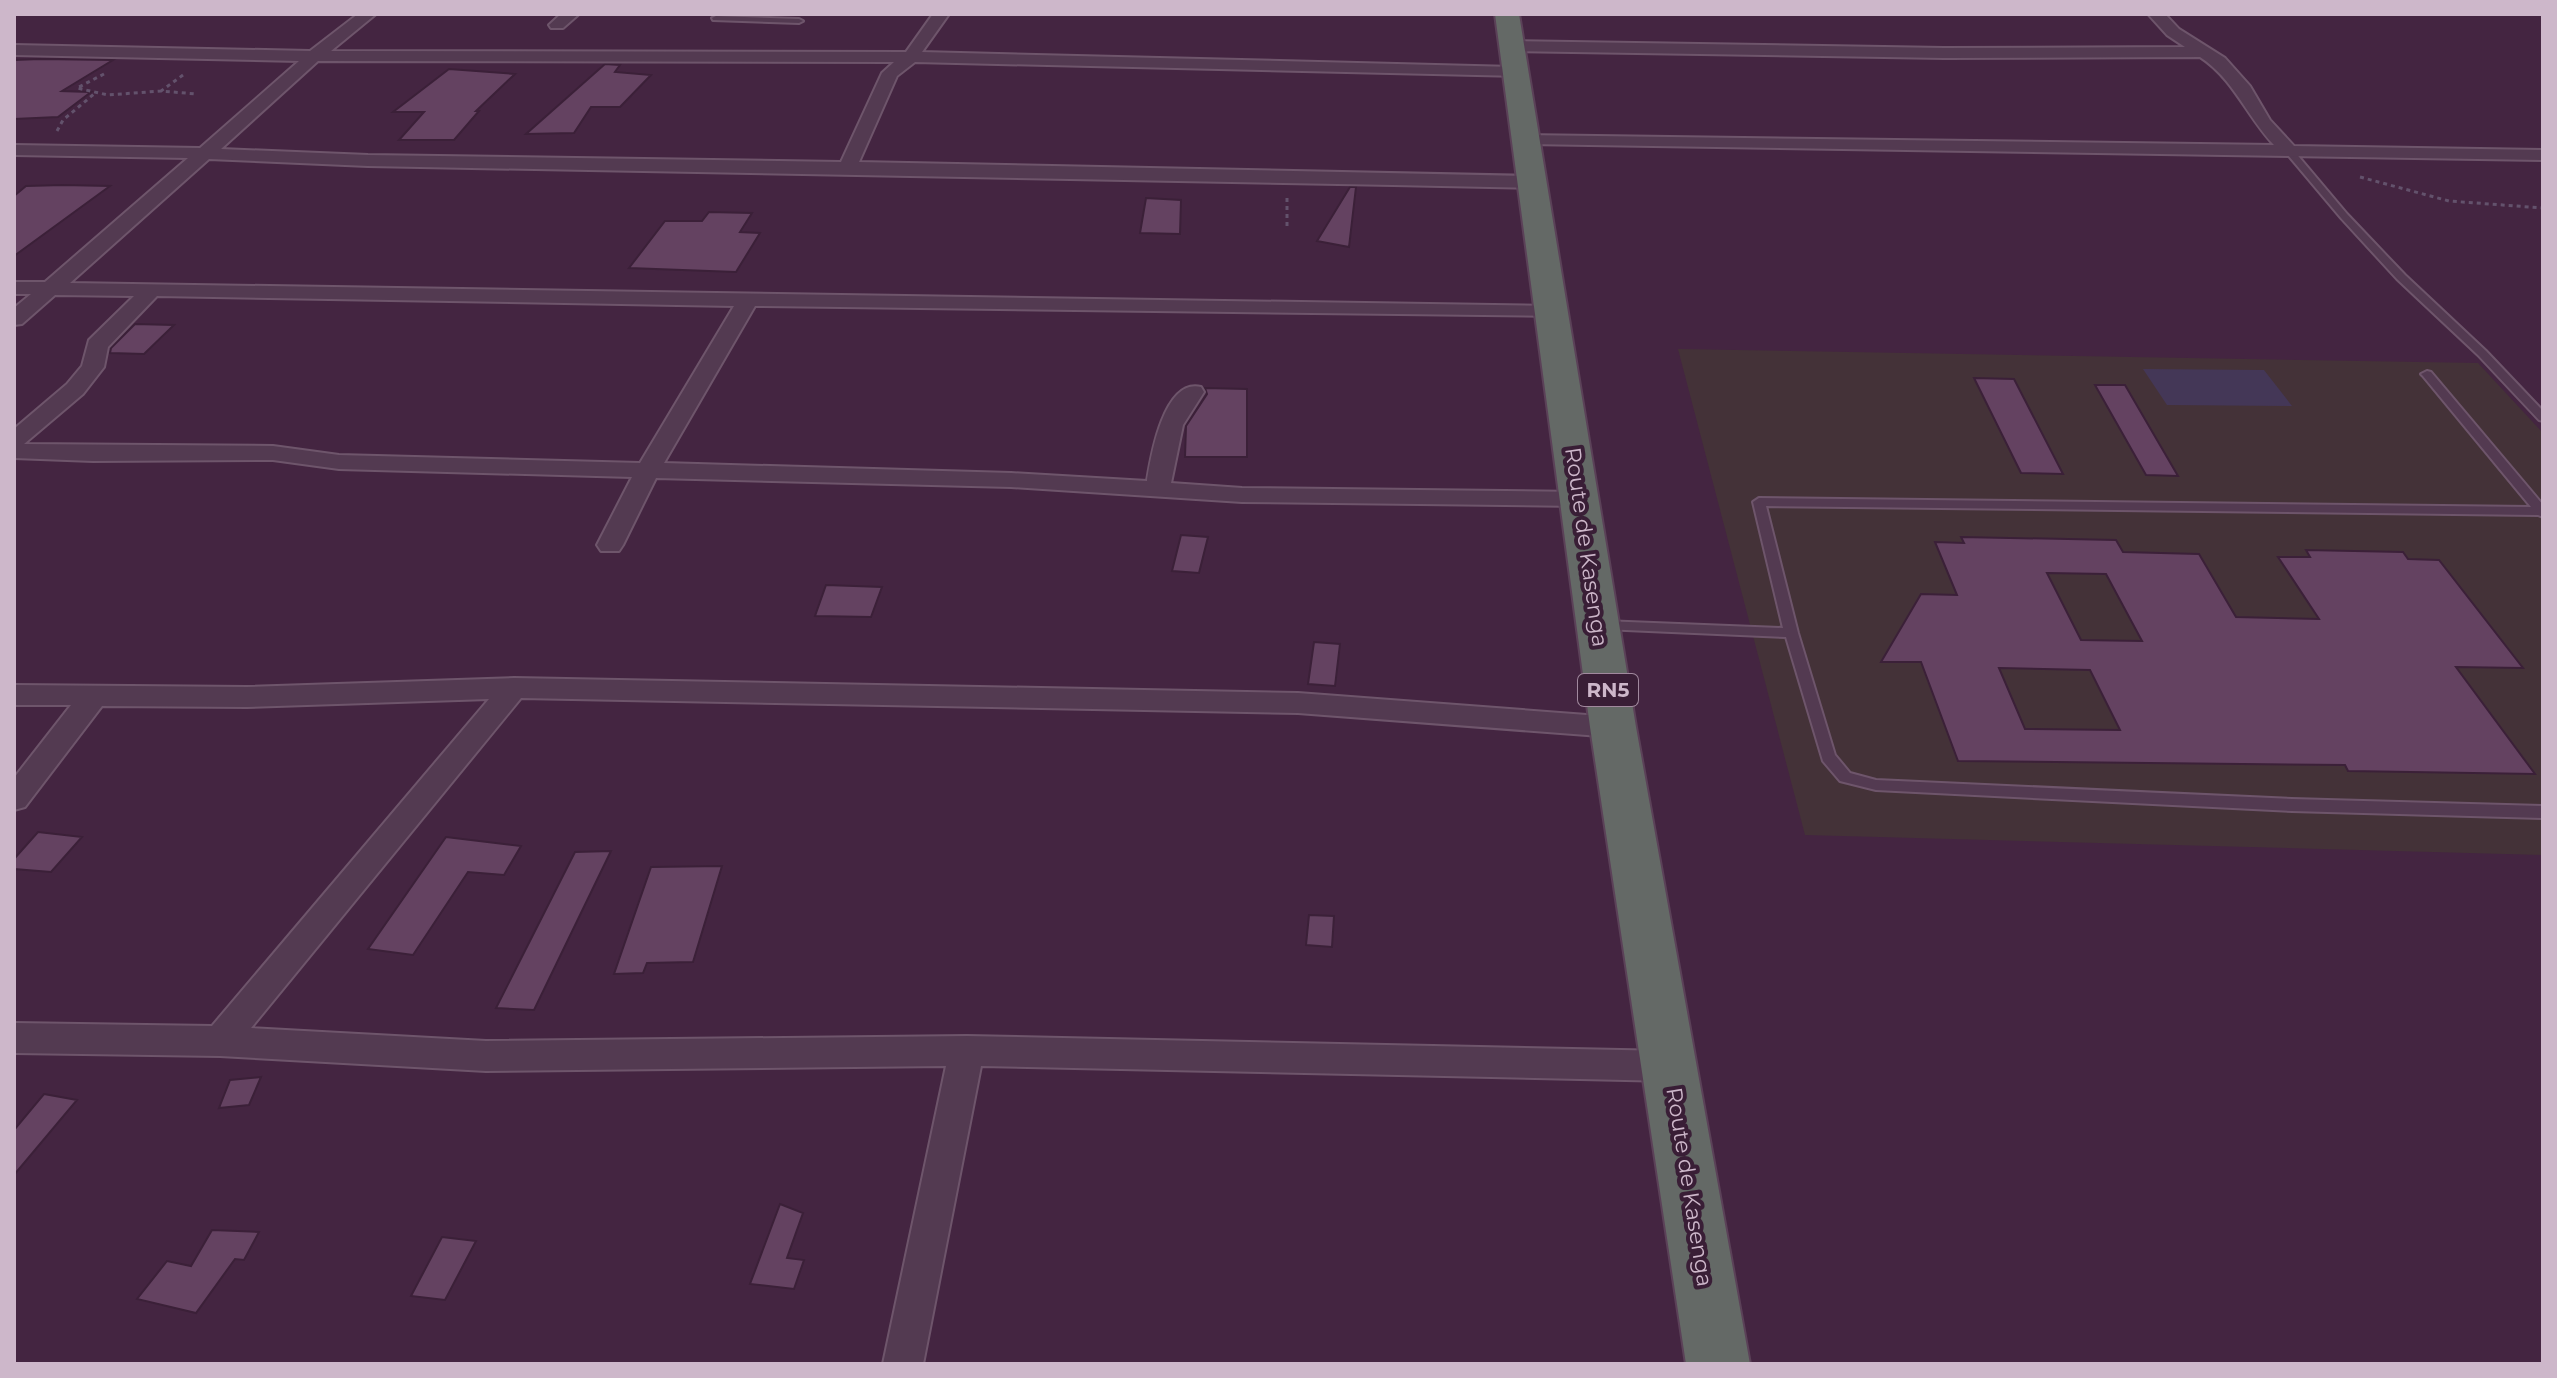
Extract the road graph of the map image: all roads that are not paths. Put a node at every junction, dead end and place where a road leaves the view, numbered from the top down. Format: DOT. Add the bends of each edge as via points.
graph roads {
  1 [pos="368,14"];
  2 [pos="571,14"];
  3 [pos="941,14"];
  4 [pos="2156,14"];
  5 [pos="717,16"];
  6 [pos="799,21"];
  7 [pos="557,25"];
  8 [pos="707,28"];
  9 [pos="1510,44"];
  10 [pos="14,50"];
  11 [pos="2205,52"];
  12 [pos="314,56"];
  13 [pos="911,57"];
  14 [pos="1526,139"];
  15 [pos="14,150"];
  16 [pos="2291,153"];
  17 [pos="205,154"];
  18 [pos="2543,155"];
  19 [pos="848,166"];
  20 [pos="1532,182"];
  21 [pos="14,288"];
  22 [pos="49,289"];
  23 [pos="151,291"];
  24 [pos="747,301"];
  25 [pos="1553,312"];
  26 [pos="14,319"];
  27 [pos="2427,374"];
  28 [pos="1193,392"];
  29 [pos="2543,418"];
  30 [pos="14,441"];
  31 [pos="14,451"];
  32 [pos="649,468"];
  33 [pos="1158,488"];
  34 [pos="1580,499"];
  35 [pos="2542,512"];
  36 [pos="610,545"];
  37 [pos="1598,625"];
  38 [pos="1791,633"];
  39 [pos="514,688"];
  40 [pos="14,695"];
  41 [pos="95,695"];
  42 [pos="1613,727"];
  43 [pos="14,799"];
  44 [pos="2543,812"];
  45 [pos="14,1038"];
  46 [pos="220,1041"];
  47 [pos="967,1051"];
  48 [pos="1670,1066"];
  49 [pos="903,1364"];
  50 [pos="1718,1364"];
  1 -- 12 [label="street"];
  2 -- 7 [label="street"];
  3 -- 13 [label="street"];
  4 -- 11 [label="street"];
  5 -- 6 [label="lane"];
  5 -- 8 [label="lane"];
  9 -- 11 [label="street" via="1944,53"];
  9 -- 13 [label="street"];
  9 -- 14 [label="highway, Route de Kasenga / RN5"];
  10 -- 12 [label="street"];
  11 -- 16 [label="street" via="2244,90 2263,123"];
  12 -- 13 [label="street"];
  12 -- 17 [label="street"];
  13 -- 19 [label="street" via="890,73"];
  14 -- 16 [label="street"];
  14 -- 20 [label="highway, Route de Kasenga / RN5"];
  15 -- 17 [label="street"];
  16 -- 18 [label="street"];
  16 -- 29 [label="lane" via="2353,227"];
  17 -- 19 [label="street"];
  17 -- 22 [label="street"];
  19 -- 20 [label="street"];
  20 -- 25 [label="highway, Route de Kasenga / RN5"];
  21 -- 22 [label="street"];
  22 -- 23 [label="street"];
  22 -- 26 [label="street"];
  23 -- 24 [label="street"];
  23 -- 30 [label="street" via="97,345 93,367 75,389"];
  24 -- 25 [label="street"];
  24 -- 32 [label="street"];
  25 -- 34 [label="highway, Route de Kasenga / RN5"];
  27 -- 35 [label="lane"];
  28 -- 33 [label="street" via="1168,432"];
  31 -- 32 [label="street" via="273,453 339,462"];
  32 -- 33 [label="street"];
  32 -- 36 [label="street"];
  33 -- 34 [label="street" via="1296,497"];
  34 -- 37 [label="highway, Route de Kasenga / RN5"];
  35 -- 38 [label="lane" via="1759,502"];
  37 -- 38 [label="lane"];
  37 -- 42 [label="highway, Route de Kasenga / RN5"];
  38 -- 44 [label="lane" via="1828,757 1845,777 1876,785"];
  39 -- 41 [label="street" via="247,697"];
  39 -- 42 [label="street" via="1298,703"];
  39 -- 46 [label="street"];
  40 -- 41 [label="street"];
  41 -- 43 [label="street"];
  42 -- 48 [label="highway, Route de Kasenga / RN5"];
  45 -- 46 [label="street"];
  46 -- 47 [label="street" via="486,1056"];
  47 -- 48 [label="street"];
  47 -- 49 [label="street"];
  48 -- 50 [label="highway, Route de Kasenga / RN5"];
}
